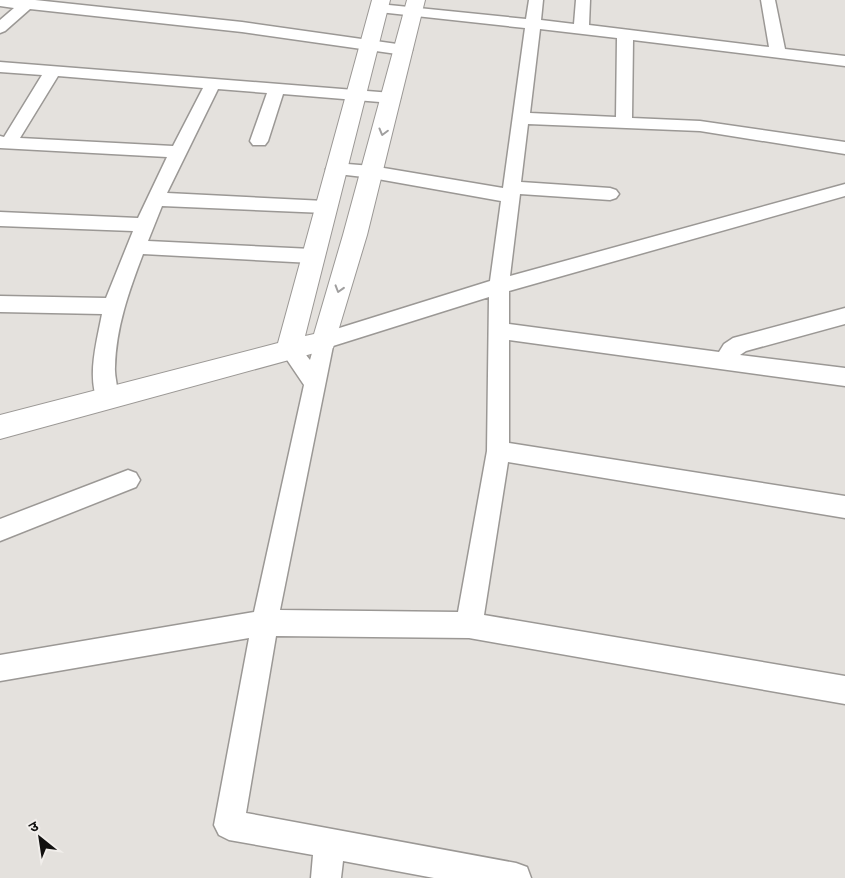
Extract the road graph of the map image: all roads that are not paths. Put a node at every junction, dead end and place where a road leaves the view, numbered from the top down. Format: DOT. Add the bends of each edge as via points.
graph roads {
  1 [pos="536,0"];
  2 [pos="583,0"];
  3 [pos="768,0"];
  4 [pos="0,2"];
  5 [pos="27,2"];
  6 [pos="380,4"];
  7 [pos="415,6"];
  8 [pos="533,24"];
  9 [pos="0,28"];
  10 [pos="581,29"];
  11 [pos="625,34"];
  12 [pos="368,46"];
  13 [pos="404,50"];
  14 [pos="778,53"];
  15 [pos="845,61"];
  16 [pos="0,66"];
  17 [pos="53,71"];
  18 [pos="213,84"];
  19 [pos="277,89"];
  20 [pos="354,95"];
  21 [pos="392,98"];
  22 [pos="521,118"];
  23 [pos="624,123"];
  24 [pos="259,141"];
  25 [pos="5,142"];
  26 [pos="845,148"];
  27 [pos="179,152"];
  28 [pos="335,168"];
  29 [pos="372,172"];
  30 [pos="845,190"];
  31 [pos="511,192"];
  32 [pos="610,194"];
  33 [pos="155,199"];
  34 [pos="326,207"];
  35 [pos="0,219"];
  36 [pos="145,225"];
  37 [pos="136,247"];
  38 [pos="312,256"];
  39 [pos="499,286"];
  40 [pos="0,304"];
  41 [pos="113,306"];
  42 [pos="845,316"];
  43 [pos="499,331"];
  44 [pos="324,341"];
  45 [pos="289,348"];
  46 [pos="725,361"];
  47 [pos="845,378"];
  48 [pos="315,383"];
  49 [pos="107,398"];
  50 [pos="0,427"];
  51 [pos="498,452"];
  52 [pos="128,480"];
  53 [pos="845,507"];
  54 [pos="0,530"];
  55 [pos="265,624"];
  56 [pos="469,624"];
  57 [pos="0,668"];
  58 [pos="845,690"];
  59 [pos="329,843"];
  60 [pos="326,878"];
  61 [pos="516,878"];
  1 -- 8 [label="street"];
  2 -- 10 [label="street"];
  3 -- 14 [label="street"];
  4 -- 5 [label="street"];
  5 -- 9 [label="street"];
  5 -- 12 [label="street" via="242,27"];
  6 -- 7 [label="street"];
  6 -- 12 [label="street"];
  7 -- 8 [label="street"];
  7 -- 13 [label="street"];
  8 -- 10 [label="street"];
  8 -- 22 [label="street"];
  10 -- 11 [label="street"];
  11 -- 14 [label="street"];
  11 -- 23 [label="street"];
  12 -- 13 [label="street"];
  12 -- 20 [label="street"];
  13 -- 21 [label="street"];
  14 -- 15 [label="street"];
  16 -- 17 [label="street"];
  17 -- 18 [label="street"];
  17 -- 25 [label="street"];
  18 -- 19 [label="street"];
  18 -- 27 [label="street"];
  19 -- 20 [label="street"];
  19 -- 24 [label="street"];
  20 -- 21 [label="street"];
  20 -- 28 [label="street"];
  21 -- 29 [label="street, one-way"];
  22 -- 23 [label="street"];
  22 -- 31 [label="street"];
  23 -- 26 [label="street" via="700,126"];
  25 -- 27 [label="street"];
  27 -- 33 [label="street"];
  28 -- 29 [label="street"];
  28 -- 34 [label="street"];
  29 -- 31 [label="street"];
  29 -- 44 [label="street, one-way"];
  30 -- 39 [label="street"];
  31 -- 32 [label="street"];
  31 -- 39 [label="street"];
  33 -- 34 [label="street"];
  33 -- 36 [label="street"];
  34 -- 38 [label="street"];
  35 -- 36 [label="street"];
  36 -- 37 [label="street"];
  37 -- 38 [label="street"];
  37 -- 41 [label="street"];
  38 -- 45 [label="street"];
  39 -- 43 [label="street"];
  39 -- 44 [label="street"];
  40 -- 41 [label="street"];
  41 -- 49 [label="street" via="104,367"];
  42 -- 46 [label="street" via="740,344 731,350"];
  43 -- 46 [label="street"];
  43 -- 51 [label="street"];
  44 -- 45 [label="street"];
  44 -- 48 [label="street"];
  45 -- 48 [label="street"];
  45 -- 49 [label="street"];
  46 -- 47 [label="street"];
  48 -- 55 [label="street"];
  49 -- 50 [label="street"];
  51 -- 53 [label="street"];
  51 -- 56 [label="street"];
  52 -- 54 [label="street"];
  55 -- 56 [label="street"];
  55 -- 57 [label="street"];
  55 -- 59 [label="street" via="229,825"];
  56 -- 58 [label="street"];
  59 -- 60 [label="street"];
  59 -- 61 [label="street"];
}
